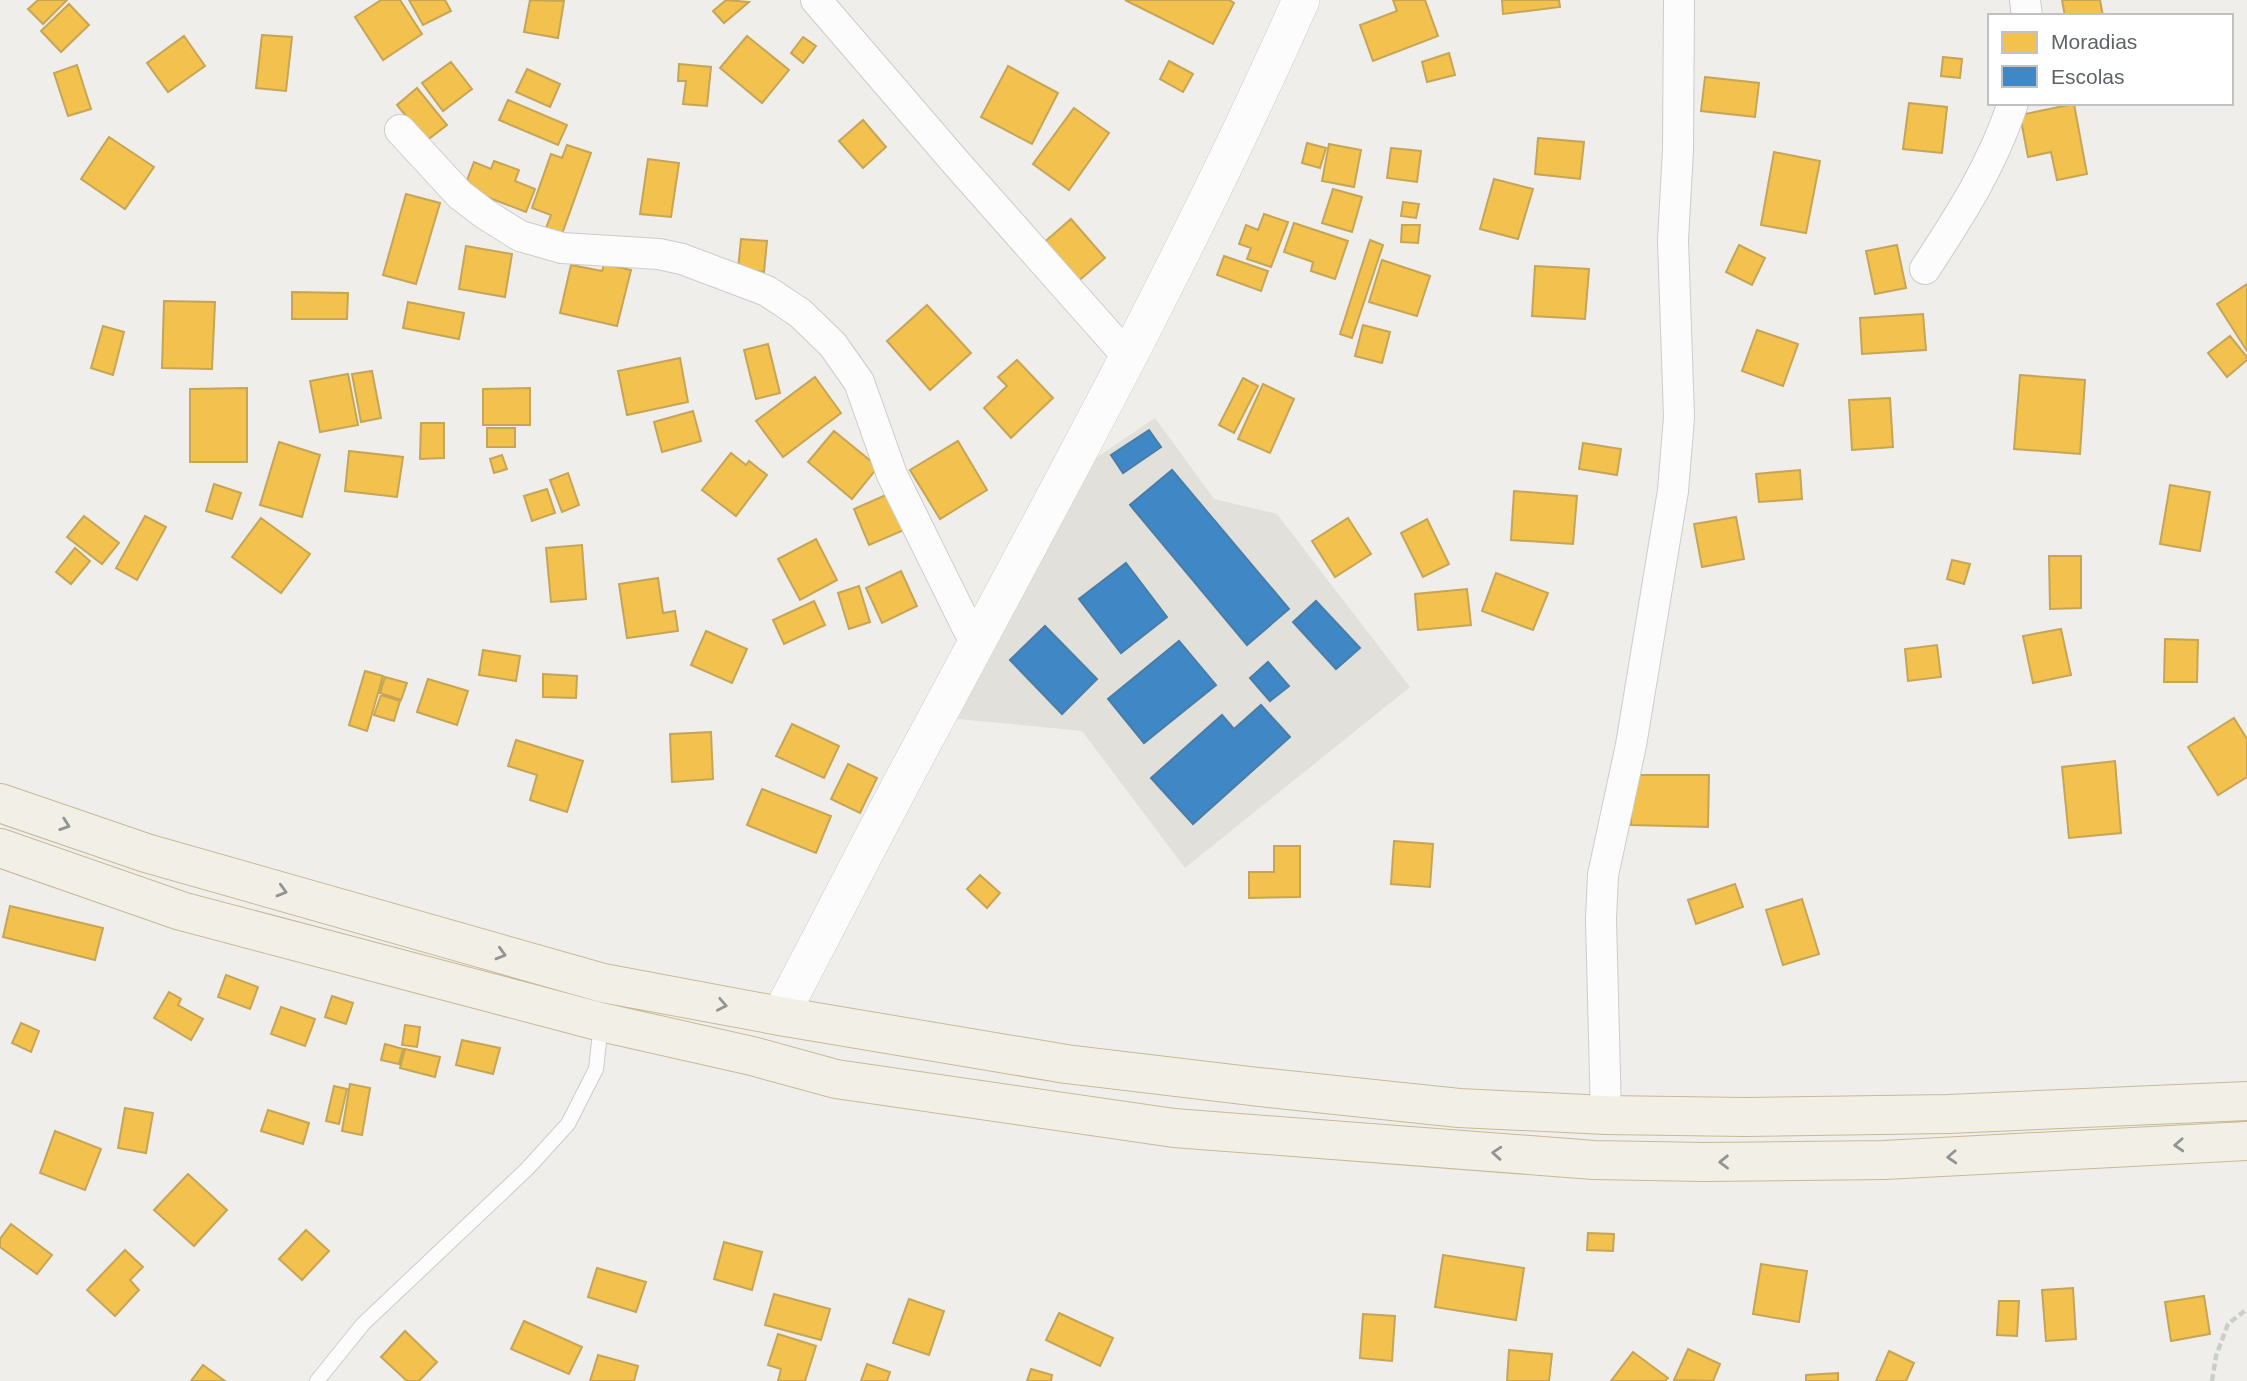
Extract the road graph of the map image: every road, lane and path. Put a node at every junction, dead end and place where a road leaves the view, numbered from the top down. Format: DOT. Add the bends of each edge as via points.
graph roads {
  1 [pos="816,0"];
  2 [pos="1301,0"];
  3 [pos="1679,0"];
  4 [pos="2012,105"];
  5 [pos="400,130"];
  6 [pos="1925,269"];
  7 [pos="1129,358"];
  8 [pos="976,645"];
  9 [pos="0,803"];
  10 [pos="0,848"];
  11 [pos="780,1016"];
  12 [pos="601,1023"];
  13 [pos="2247,1101"];
  14 [pos="1606,1115"];
  15 [pos="2247,1141"];
  16 [pos="2247,1309"];
  17 [pos="317,1381"];
  18 [pos="2212,1381"];
  1 -- 7 [label="street"];
  2 -- 7 [label="street" via="1251,114"];
  3 -- 14 [label="street" via="1673,240 1679,417 1673,491 1631,744 1602,875"];
  4 -- 6 [label="street" via="2002,138 1971,198"];
  5 -- 8 [label="street" via="460,195 520,236 562,248 682,259 767,291 800,313 833,345 859,382 892,475"];
  7 -- 8 [label="street"];
  8 -- 11 [label="street"];
  9 -- 11 [label="highway, one-way" via="146,853 603,983"];
  10 -- 12 [label="highway" via="181,911"];
  11 -- 14 [label="highway" via="1066,1064 1245,1086 1459,1108"];
  15 -- 12 [label="highway, one-way" via="1884,1160 1703,1162 1552,1157 1174,1128 836,1079"];
  12 -- 17 [label="lane" via="596,1069 568,1124 527,1169 363,1324"];
  13 -- 14 [label="highway" via="1948,1114"];
  16 -- 18 [label="path" via="2228,1324"];
}
